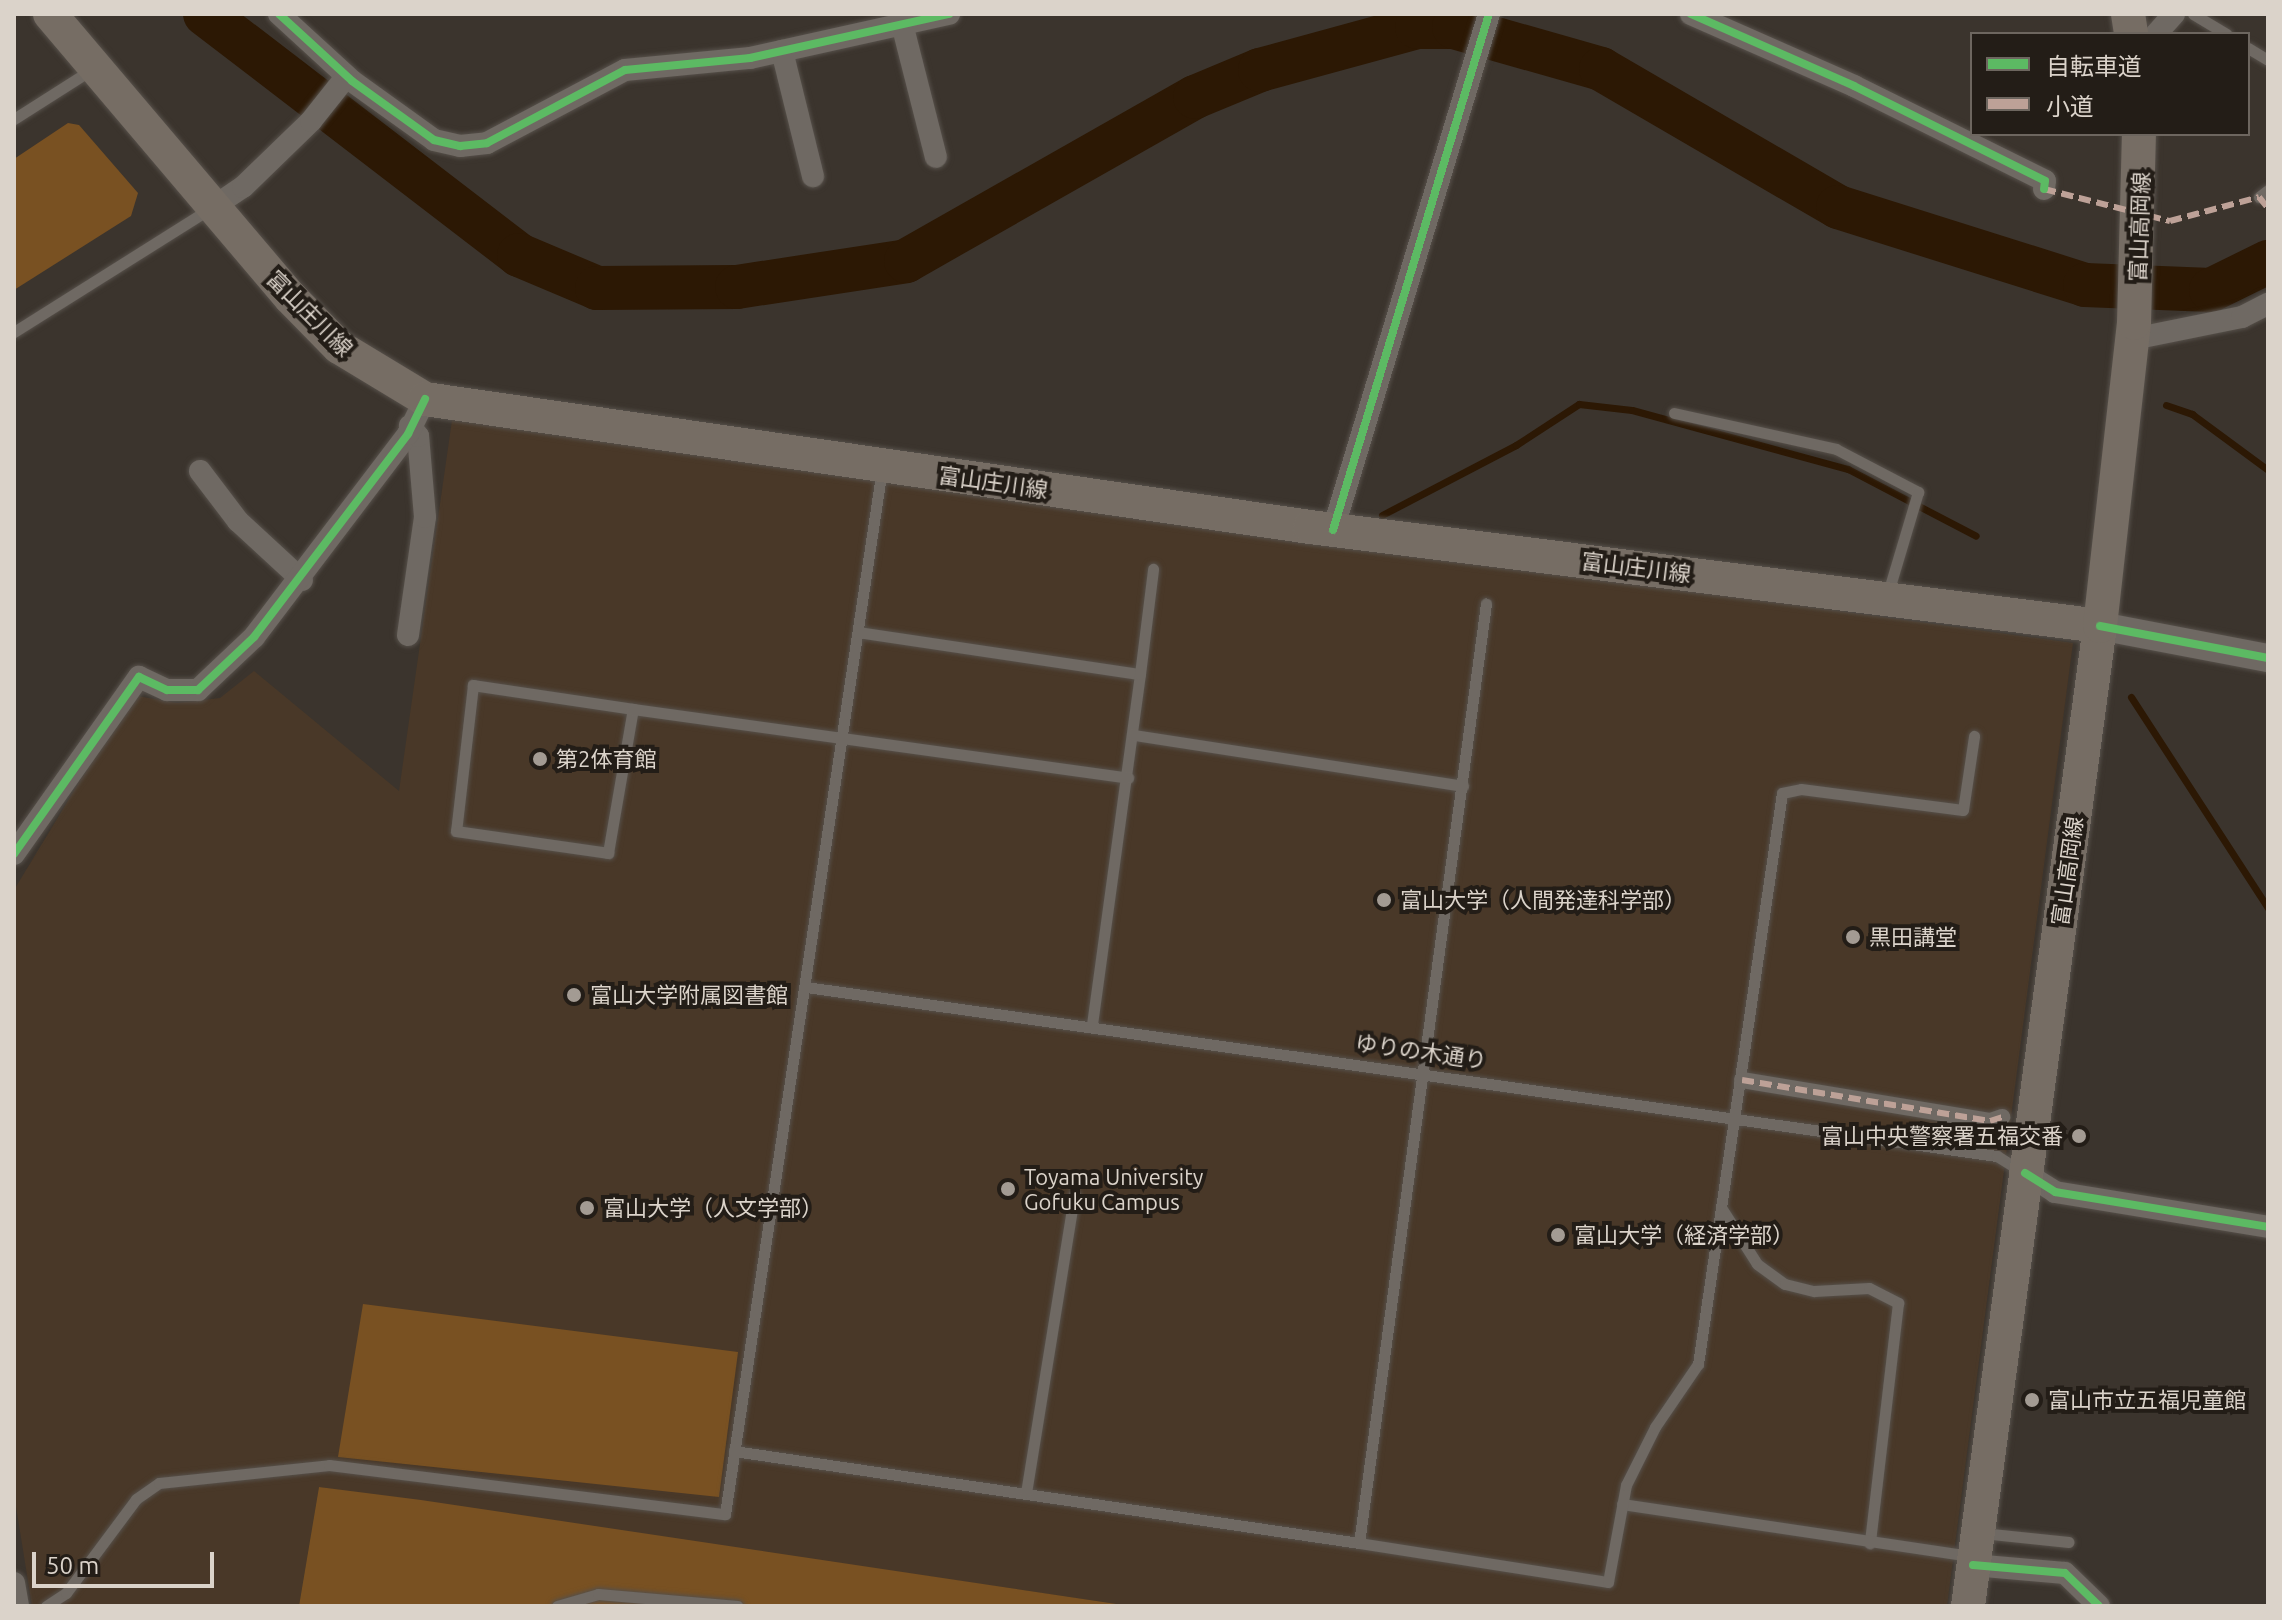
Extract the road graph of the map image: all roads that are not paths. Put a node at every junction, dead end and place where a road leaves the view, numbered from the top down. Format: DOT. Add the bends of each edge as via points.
graph roads {
  1 [pos="50,14"];
  2 [pos="279,14"];
  3 [pos="314,14"];
  4 [pos="1489,14"];
  5 [pos="1691,14"];
  6 [pos="2174,14"];
  7 [pos="2193,14"];
  8 [pos="943,15"];
  9 [pos="902,24"];
  10 [pos="2158,32"];
  11 [pos="2223,32"];
  12 [pos="308,36"];
  13 [pos="2250,49"];
  14 [pos="782,51"];
  15 [pos="2268,60"];
  16 [pos="95,68"];
  17 [pos="340,86"];
  18 [pos="14,119"];
  19 [pos="2139,136"];
  20 [pos="936,157"];
  21 [pos="813,176"];
  22 [pos="2044,189"];
  23 [pos="213,207"];
  24 [pos="2268,304"];
  25 [pos="2134,331"];
  26 [pos="14,332"];
  27 [pos="417,412"];
  28 [pos="1674,413"];
  29 [pos="882,466"];
  30 [pos="200,471"];
  31 [pos="1333,530"];
  32 [pos="1153,569"];
  33 [pos="302,580"];
  34 [pos="1886,597"];
  35 [pos="1486,604"];
  36 [pos="2100,626"];
  37 [pos="858,632"];
  38 [pos="408,635"];
  39 [pos="2268,658"];
  40 [pos="1140,674"];
  41 [pos="633,709"];
  42 [pos="1134,735"];
  43 [pos="1974,736"];
  44 [pos="842,742"];
  45 [pos="1128,778"];
  46 [pos="1463,786"];
  47 [pos="14,854"];
  48 [pos="806,987"];
  49 [pos="1092,1024"];
  50 [pos="1426,1072"];
  51 [pos="1742,1080"];
  52 [pos="2002,1117"];
  53 [pos="1736,1119"];
  54 [pos="2025,1173"];
  55 [pos="1074,1195"];
  56 [pos="1722,1209"];
  57 [pos="2268,1227"];
  58 [pos="734,1451"];
  59 [pos="1026,1493"];
  60 [pos="1622,1504"];
  61 [pos="2069,1542"];
  62 [pos="1359,1543"];
  63 [pos="1870,1543"];
  64 [pos="1975,1552"];
  65 [pos="14,1583"];
  66 [pos="18,1606"];
  67 [pos="46,1606"];
  68 [pos="557,1606"];
  69 [pos="737,1606"];
  70 [pos="1968,1606"];
  71 [pos="2099,1606"];
  1 -- 16 [label="main road, 富山庄川線"];
  2 -- 12 [label="street"];
  3 -- 12 [label="street"];
  4 -- 31 [label="street"];
  5 -- 22 [label="street" via="1854,86 2045,181"];
  6 -- 10 [label="street"];
  7 -- 11 [label="lane"];
  8 -- 9 [label="street"];
  9 -- 14 [label="street"];
  9 -- 20 [label="street"];
  12 -- 17 [label="street"];
  13 -- 15 [label="lane"];
  14 -- 17 [label="street" via="625,70 487,143 460,146 434,140"];
  14 -- 21 [label="street"];
  16 -- 18 [label="lane"];
  16 -- 23 [label="main road, 富山庄川線"];
  17 -- 23 [label="street" via="243,187"];
  19 -- 25 [label="main road, 富山高岡線"];
  23 -- 26 [label="lane"];
  23 -- 27 [label="main road, 富山庄川線" via="339,347"];
  24 -- 25 [label="street" via="2242,317"];
  25 -- 36 [label="main road, 富山高岡線"];
  27 -- 29 [label="main road, 富山庄川線"];
  27 -- 33 [label="street"];
  27 -- 38 [label="street" via="425,517"];
  28 -- 34 [label="lane" via="1836,449 1918,492"];
  29 -- 31 [label="main road, 富山庄川線"];
  29 -- 37 [label="lane"];
  30 -- 33 [label="street" via="238,521"];
  31 -- 34 [label="main road, 富山庄川線"];
  32 -- 40 [label="lane"];
  33 -- 47 [label="street" via="254,637 198,690 167,690 139,677"];
  34 -- 36 [label="main road, 富山庄川線"];
  35 -- 46 [label="lane"];
  36 -- 39 [label="street"];
  36 -- 54 [label="main road, 富山高岡線"];
  37 -- 40 [label="lane"];
  37 -- 44 [label="lane"];
  40 -- 42 [label="lane"];
  41 -- 41 [label="lane" via="608,853 456,831 473,685"];
  41 -- 44 [label="lane"];
  42 -- 45 [label="lane"];
  42 -- 46 [label="lane"];
  43 -- 51 [label="lane" via="1963,810 1801,789 1782,793"];
  44 -- 45 [label="lane"];
  44 -- 48 [label="lane"];
  45 -- 49 [label="lane"];
  46 -- 50 [label="lane"];
  48 -- 49 [label="lane, ゆりの木通り"];
  48 -- 58 [label="lane"];
  49 -- 50 [label="lane, ゆりの木通り"];
  50 -- 53 [label="lane, ゆりの木通り"];
  50 -- 62 [label="lane"];
  51 -- 52 [label="street" via="1990,1121"];
  51 -- 53 [label="lane"];
  53 -- 54 [label="lane, ゆりの木通り" via="1997,1156"];
  53 -- 56 [label="lane"];
  54 -- 57 [label="street" via="2055,1192"];
  54 -- 64 [label="main road, 富山高岡線"];
  55 -- 59 [label="lane"];
  56 -- 60 [label="lane" via="1698,1364 1655,1427"];
  56 -- 63 [label="lane" via="1757,1264 1785,1284 1814,1291 1869,1288 1898,1303"];
  58 -- 59 [label="lane"];
  58 -- 67 [label="lane" via="725,1514 329,1465 159,1483 136,1499 66,1593"];
  59 -- 62 [label="lane"];
  60 -- 62 [label="lane" via="1608,1582"];
  60 -- 63 [label="lane"];
  61 -- 64 [label="lane"];
  63 -- 64 [label="lane"];
  64 -- 70 [label="main road, 富山高岡線"];
  64 -- 71 [label="street" via="2065,1573"];
  65 -- 66 [label="street"];
  68 -- 69 [label="lane" via="598,1594"];
}
